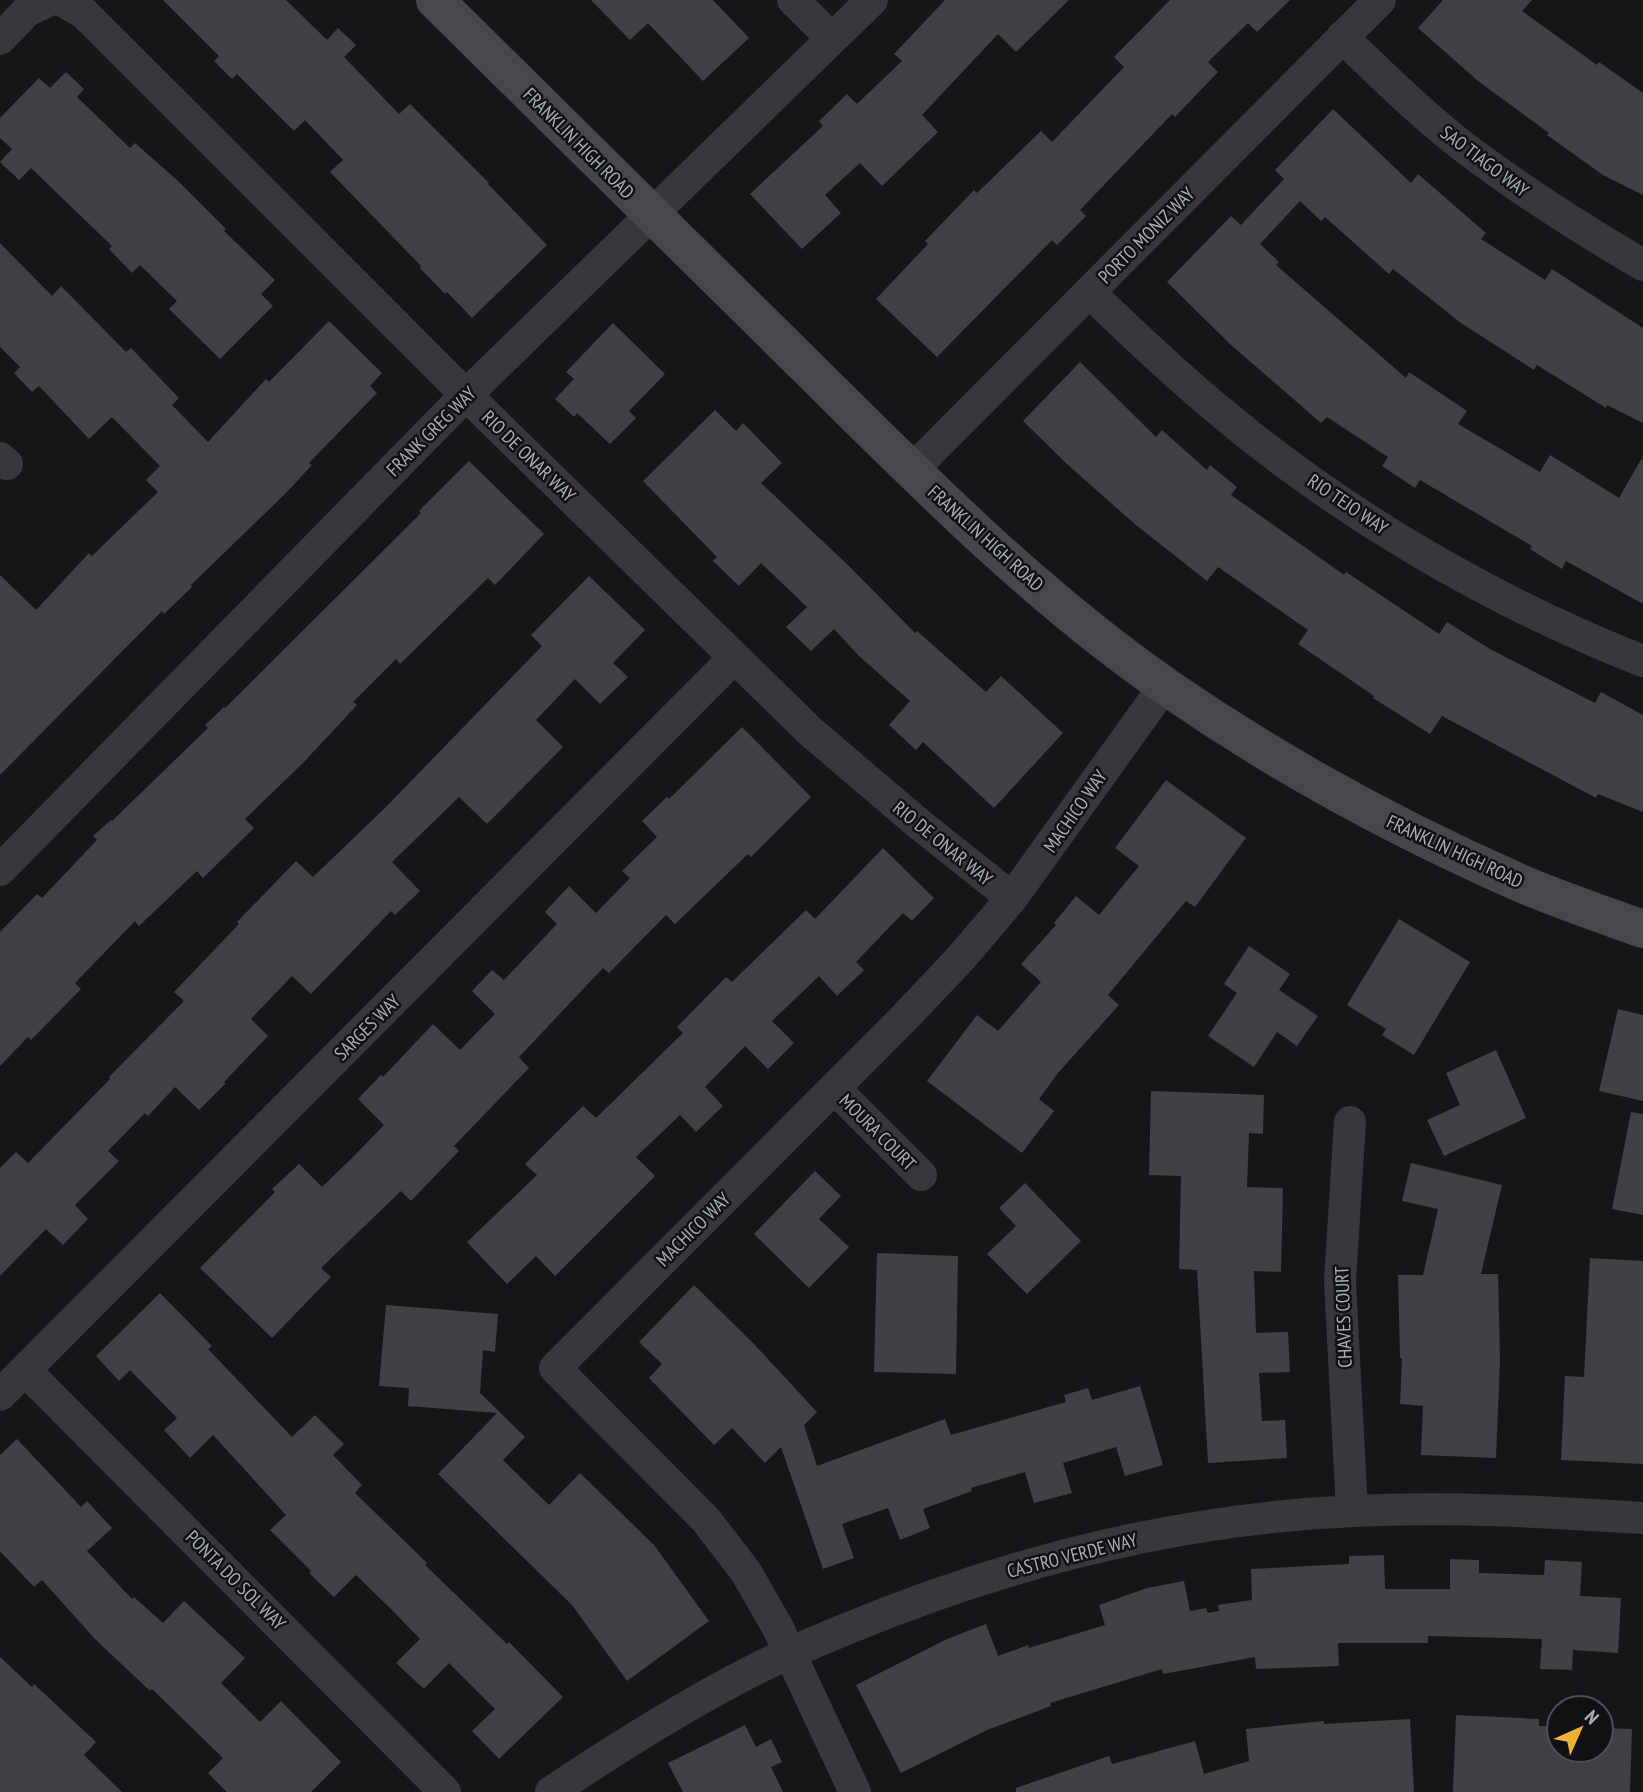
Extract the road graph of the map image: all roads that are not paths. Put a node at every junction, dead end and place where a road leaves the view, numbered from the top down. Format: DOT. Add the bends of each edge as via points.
graph roads {
  1 [pos="50,0"];
  2 [pos="61,0"];
  3 [pos="435,0"];
  4 [pos="793,0"];
  5 [pos="872,0"];
  6 [pos="1380,0"];
  7 [pos="1342,37"];
  8 [pos="0,39"];
  9 [pos="832,39"];
  10 [pos="652,215"];
  11 [pos="1643,265"];
  12 [pos="1088,292"];
  13 [pos="466,395"];
  14 [pos="912,470"];
  15 [pos="734,658"];
  16 [pos="1643,661"];
  17 [pos="1165,685"];
  18 [pos="0,870"];
  19 [pos="1012,898"];
  20 [pos="1643,929"];
  21 [pos="834,1088"];
  22 [pos="1350,1122"];
  23 [pos="921,1175"];
  24 [pos="25,1370"];
  25 [pos="0,1395"];
  26 [pos="1352,1511"];
  27 [pos="1643,1518"];
  28 [pos="790,1653"];
  29 [pos="445,1792"];
  30 [pos="551,1792"];
  31 [pos="855,1792"];
  1 -- 8 [label="street" via="27,11"];
  2 -- 13 [label="street, RIO DE ONAR WAY" via="84,13"];
  3 -- 10 [label="street, FRANKLIN HIGH ROAD"];
  4 -- 9 [label="street"];
  5 -- 9 [label="street, FRANK GREG WAY"];
  6 -- 7 [label="street, PORTO MONIZ WAY"];
  7 -- 11 [label="street, SAO TIAGO WAY" via="1468,150 1559,215"];
  7 -- 12 [label="street, PORTO MONIZ WAY"];
  9 -- 10 [label="street, FRANK GREG WAY"];
  10 -- 13 [label="street, FRANK GREG WAY"];
  10 -- 14 [label="street, FRANKLIN HIGH ROAD"];
  12 -- 14 [label="street, PORTO MONIZ WAY"];
  12 -- 16 [label="street, RIO TEJO WAY" via="1229,419 1331,495 1514,604"];
  13 -- 15 [label="street, RIO DE ONAR WAY"];
  13 -- 18 [label="street, FRANK GREG WAY"];
  14 -- 17 [label="street, FRANKLIN HIGH ROAD" via="995,550"];
  15 -- 19 [label="street, RIO DE ONAR WAY" via="811,732"];
  15 -- 24 [label="street, SARGES WAY"];
  17 -- 19 [label="street, MACHICO WAY"];
  17 -- 20 [label="street, FRANKLIN HIGH ROAD" via="1322,786 1434,844 1532,888"];
  19 -- 21 [label="street, MACHICO WAY" via="960,959"];
  21 -- 23 [label="street, MOURA COURT"];
  21 -- 28 [label="street, MACHICO WAY" via="555,1368 706,1520 746,1572"];
  22 -- 26 [label="street, CHAVES COURT" via="1340,1281"];
  24 -- 25 [label="street, SARGES WAY"];
  24 -- 29 [label="street, PONTA DO SOL WAY"];
  26 -- 27 [label="street, CASTRO VERDE WAY" via="1463,1508"];
  26 -- 28 [label="street, CASTRO VERDE WAY" via="1227,1523 1024,1566 905,1604"];
  28 -- 30 [label="street, CASTRO VERDE WAY" via="649,1728"];
  28 -- 31 [label="street, MACHICO WAY"];
}
